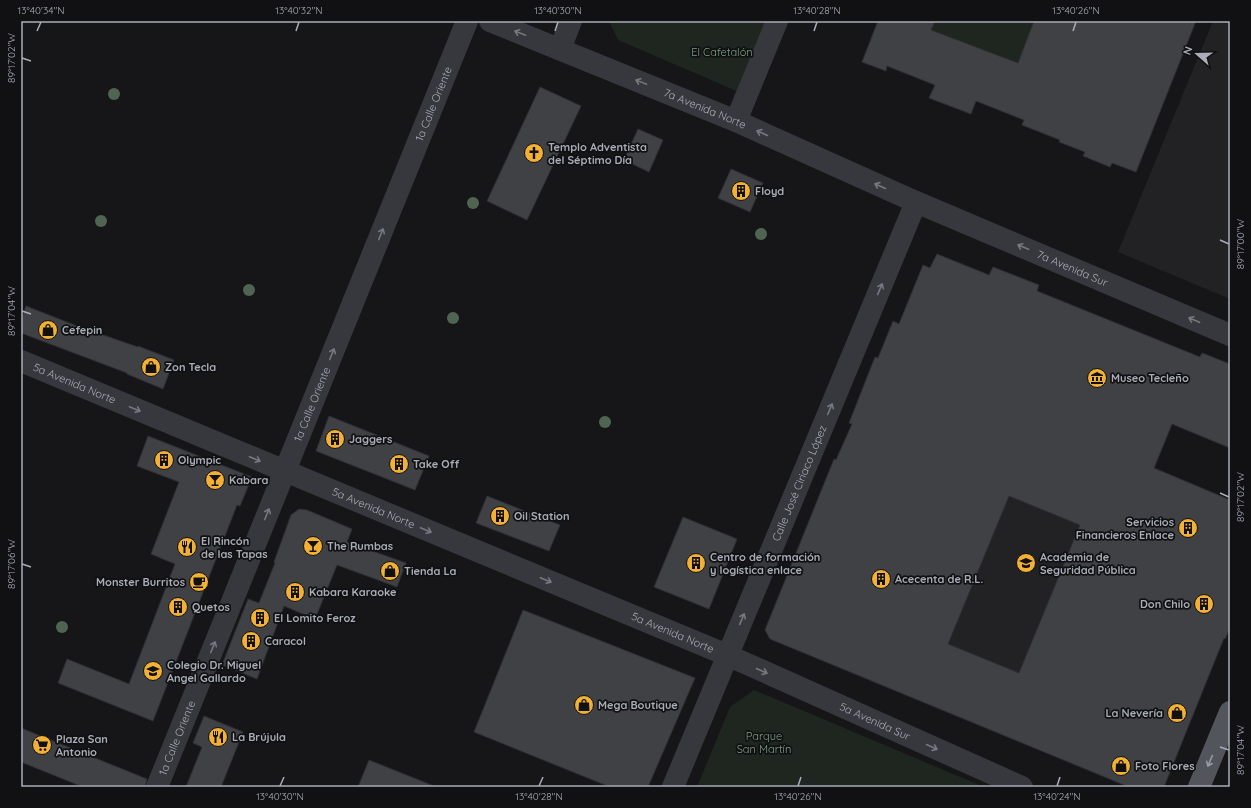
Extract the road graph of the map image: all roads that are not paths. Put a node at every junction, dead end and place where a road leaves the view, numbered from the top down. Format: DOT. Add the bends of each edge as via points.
graph roads {
  1 [pos="467,21"];
  2 [pos="490,21"];
  3 [pos="571,21"];
  4 [pos="777,21"];
  5 [pos="560,49"];
  6 [pos="736,121"];
  7 [pos="916,202"];
  8 [pos="1230,335"];
  9 [pos="21,361"];
  10 [pos="284,471"];
  11 [pos="727,655"];
  12 [pos="1230,712"];
  13 [pos="157,787"];
  14 [pos="673,787"];
  15 [pos="1022,787"];
  16 [pos="1199,787"];
  10 -- 1 [label="street, 1a Calle Oriente, one-way"];
  5 -- 2 [label="street, 7a Avenida Norte, one-way"];
  3 -- 5 [label="street"];
  4 -- 6 [label="street"];
  6 -- 5 [label="street, 7a Avenida Norte, one-way"];
  7 -- 6 [label="street, 7a Avenida Norte, one-way"];
  8 -- 7 [label="street, 7a Avenida Sur, one-way"];
  11 -- 7 [label="street, Calle José Ciriaco López, one-way"];
  9 -- 10 [label="street, 5a Avenida Norte, one-way"];
  10 -- 11 [label="street, 5a Avenida Norte, one-way"];
  13 -- 10 [label="street, 1a Calle Oriente, one-way"];
  11 -- 14 [label="street, Calle José Ciriaco López"];
  11 -- 15 [label="street, 5a Avenida Sur, one-way"];
  12 -- 16 [label="main road, one-way"];
}
